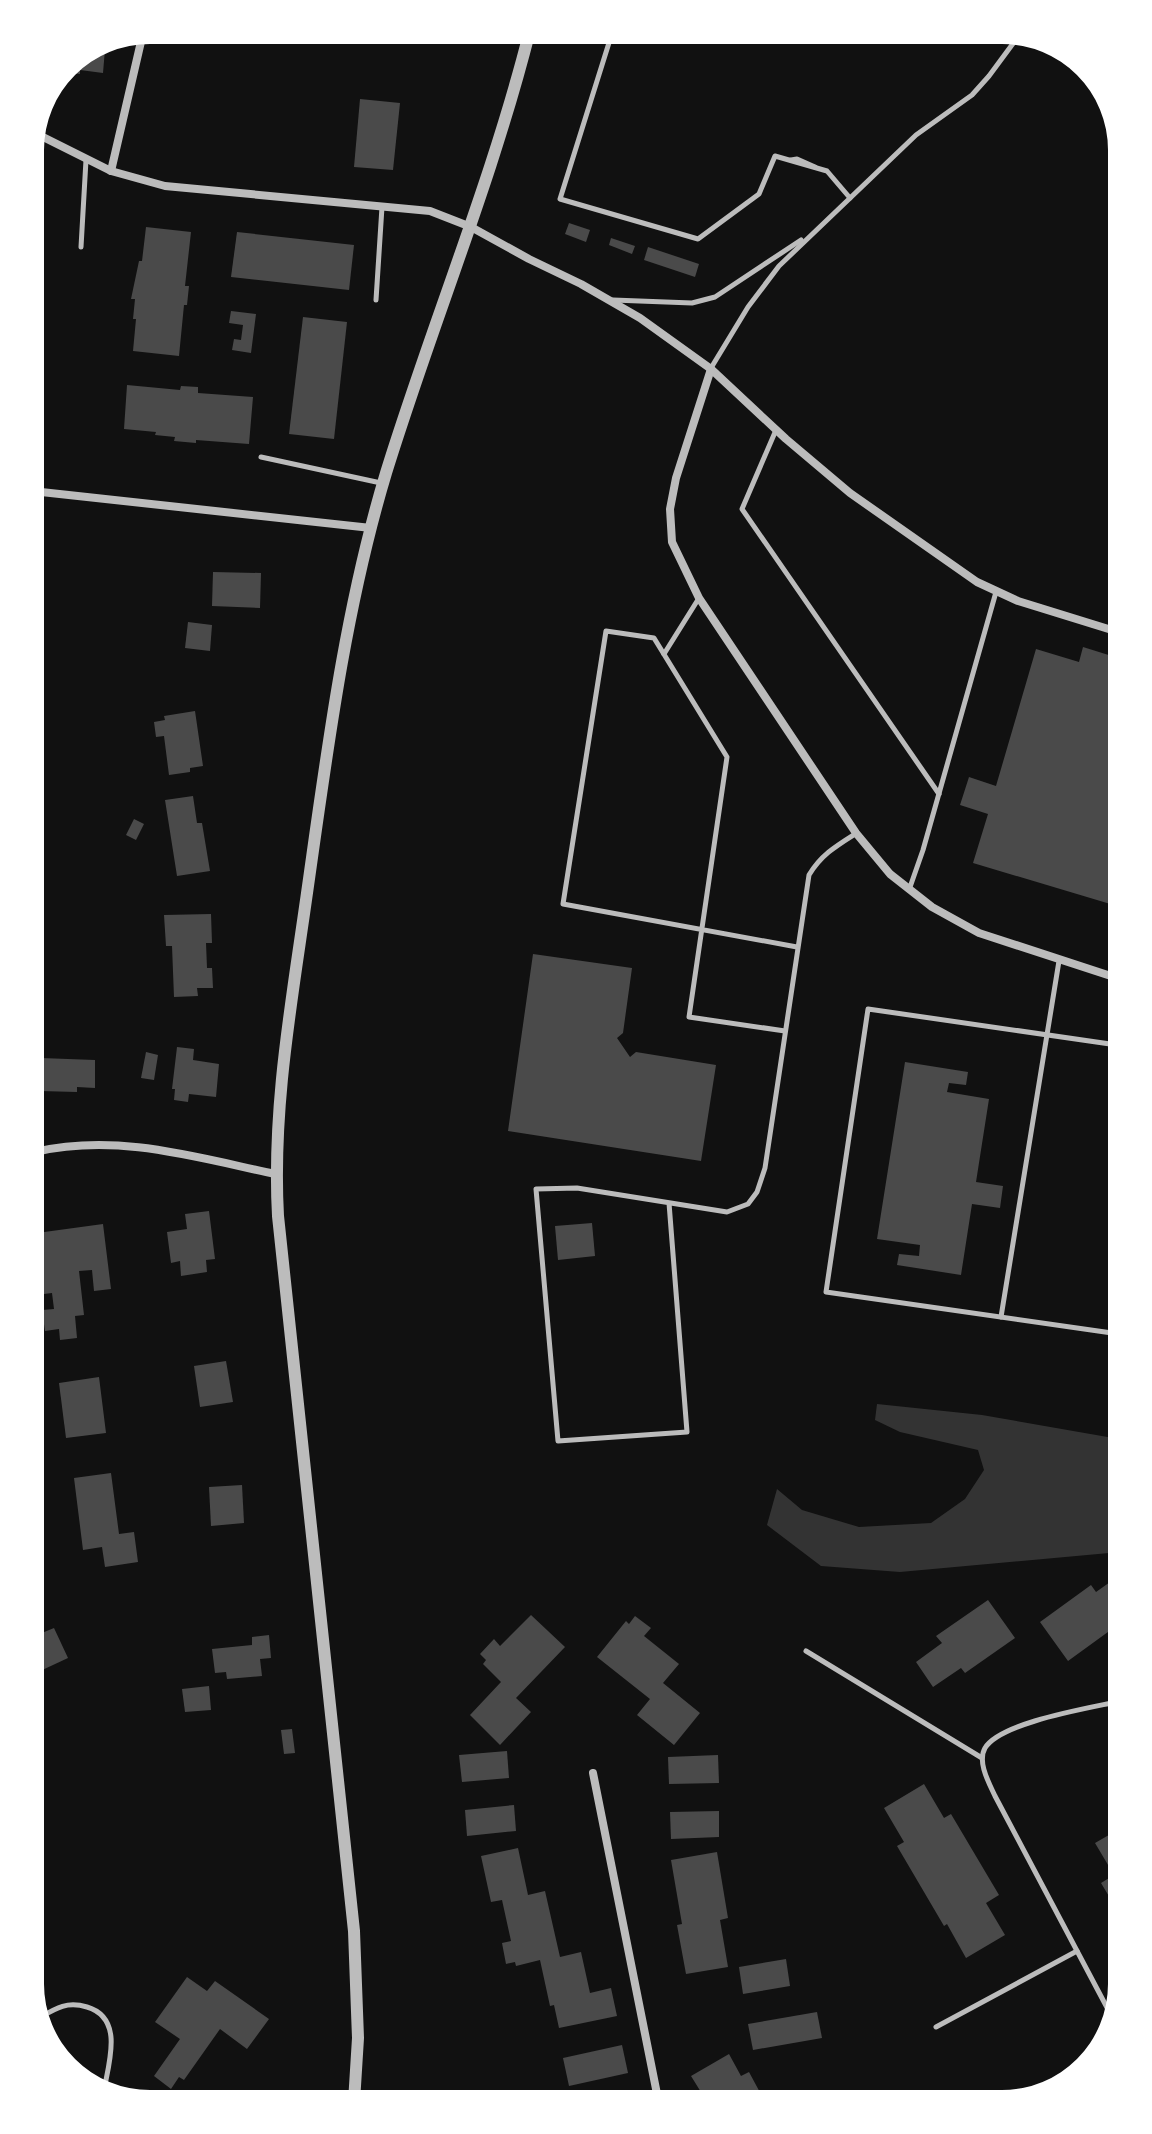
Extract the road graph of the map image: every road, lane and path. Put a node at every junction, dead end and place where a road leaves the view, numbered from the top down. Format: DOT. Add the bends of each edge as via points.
graph roads {
  1 [pos="526,44"];
  2 [pos="609,44"];
  3 [pos="140,45"];
  4 [pos="1013,45"];
  5 [pos="45,138"];
  6 [pos="86,160"];
  7 [pos="111,171"];
  8 [pos="850,198"];
  9 [pos="382,207"];
  10 [pos="471,227"];
  11 [pos="812,232"];
  12 [pos="81,247"];
  13 [pos="608,299"];
  14 [pos="376,300"];
  15 [pos="711,369"];
  16 [pos="776,430"];
  17 [pos="261,457"];
  18 [pos="383,484"];
  19 [pos="44,492"];
  20 [pos="371,528"];
  21 [pos="996,592"];
  22 [pos="699,598"];
  23 [pos="1108,629"];
  24 [pos="664,654"];
  25 [pos="939,794"];
  26 [pos="856,833"];
  27 [pos="909,891"];
  28 [pos="702,930"];
  29 [pos="797,947"];
  30 [pos="1059,961"];
  31 [pos="1108,975"];
  32 [pos="785,1031"];
  33 [pos="1048,1035"];
  34 [pos="1108,1044"];
  35 [pos="44,1150"];
  36 [pos="275,1174"];
  37 [pos="669,1203"];
  38 [pos="1001,1317"];
  39 [pos="1108,1332"];
  40 [pos="806,1651"];
  41 [pos="1108,1704"];
  42 [pos="982,1758"];
  43 [pos="593,1773"];
  44 [pos="1077,1951"];
  45 [pos="1105,2005"];
  46 [pos="48,2012"];
  47 [pos="936,2027"];
  48 [pos="105,2080"];
  49 [pos="355,2090"];
  50 [pos="656,2090"];
  1 -- 10 [label="street"];
  2 -- 8 [label="lane" via="560,199 698,239 759,194 775,156 827,171"];
  3 -- 7 [label="street"];
  4 -- 8 [label="lane" via="972,95 916,135"];
  5 -- 6 [label="street"];
  6 -- 7 [label="street"];
  6 -- 12 [label="lane"];
  7 -- 9 [label="street" via="165,186"];
  8 -- 11 [label="lane"];
  9 -- 10 [label="street" via="430,211"];
  9 -- 14 [label="lane"];
  10 -- 13 [label="street"];
  10 -- 18 [label="street"];
  11 -- 13 [label="lane" via="715,297 692,303"];
  11 -- 15 [label="lane" via="748,307"];
  13 -- 15 [label="street"];
  15 -- 16 [label="street"];
  15 -- 22 [label="street" via="670,509 672,542"];
  16 -- 21 [label="street" via="850,493"];
  16 -- 25 [label="lane" via="742,509"];
  17 -- 18 [label="lane"];
  18 -- 20 [label="street"];
  19 -- 20 [label="street"];
  20 -- 36 [label="street" via="322,787 281,1079"];
  21 -- 23 [label="street"];
  21 -- 25 [label="lane"];
  22 -- 24 [label="lane"];
  22 -- 26 [label="street"];
  24 -- 28 [label="lane" via="727,757"];
  24 -- 28 [label="lane" via="654,638 606,631 563,904"];
  25 -- 27 [label="lane"];
  26 -- 27 [label="street"];
  26 -- 29 [label="lane" via="830,849 809,875"];
  27 -- 30 [label="street" via="979,933"];
  28 -- 29 [label="lane"];
  28 -- 32 [label="lane" via="689,1017"];
  29 -- 32 [label="lane"];
  30 -- 31 [label="street"];
  30 -- 33 [label="lane"];
  32 -- 37 [label="lane" via="757,1192 748,1204 727,1212"];
  33 -- 34 [label="lane"];
  33 -- 38 [label="lane"];
  33 -- 38 [label="lane" via="868,1009 826,1292"];
  35 -- 36 [label="street" via="108,1143 137,1146"];
  36 -- 49 [label="street" via="354,1931"];
  37 -- 37 [label="lane" via="687,1432 558,1441 536,1189 577,1188"];
  38 -- 39 [label="lane"];
  40 -- 42 [label="lane"];
  41 -- 42 [label="lane" via="1024,1724 1002,1734"];
  42 -- 44 [label="lane" via="995,1796"];
  43 -- 50 [label="street"];
  44 -- 45 [label="lane"];
  44 -- 47 [label="lane"];
  46 -- 48 [label="lane" via="74,2003 106,2018 111,2030"];
}
